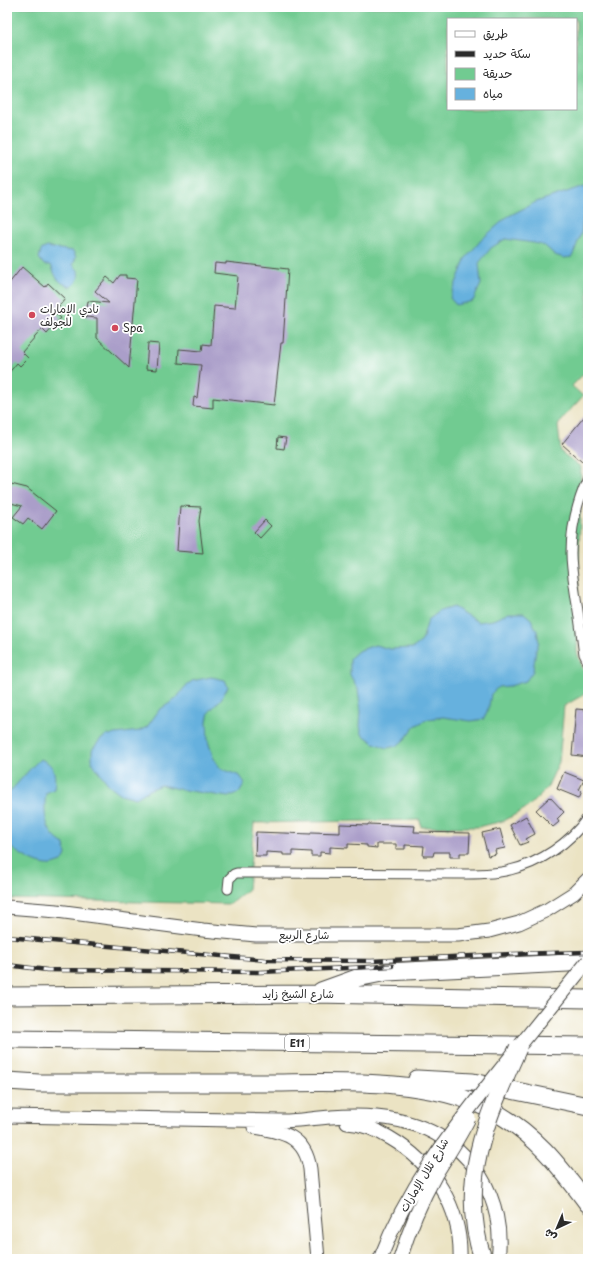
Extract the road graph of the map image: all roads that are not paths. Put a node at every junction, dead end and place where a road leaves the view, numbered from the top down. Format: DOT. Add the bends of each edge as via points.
graph roads {
  1 [pos="588,478"];
  2 [pos="585,629"];
  3 [pos="588,662"];
  4 [pos="588,818"];
  5 [pos="588,879"];
  6 [pos="588,884"];
  7 [pos="228,889"];
  8 [pos="574,893"];
  9 [pos="7,908"];
  10 [pos="588,962"];
  11 [pos="315,994"];
  12 [pos="7,996"];
  13 [pos="588,999"];
  14 [pos="7,1039"];
  15 [pos="588,1046"];
  16 [pos="518,1048"];
  17 [pos="7,1081"];
  18 [pos="39,1082"];
  19 [pos="361,1083"];
  20 [pos="7,1088"];
  21 [pos="479,1097"];
  22 [pos="588,1106"];
  23 [pos="7,1116"];
  24 [pos="311,1119"];
  25 [pos="216,1121"];
  26 [pos="588,1204"];
  27 [pos="318,1259"];
  28 [pos="380,1259"];
  29 [pos="400,1259"];
  30 [pos="460,1259"];
  31 [pos="483,1259"];
  32 [pos="498,1259"];
  1 -- 2 [label="street" via="576,511 571,554"];
  2 -- 3 [label="street" via="584,654"];
  4 -- 7 [label="street" via="549,854 509,871 488,874 237,873 229,879"];
  5 -- 8 [label="main road, شارع الربيع"];
  6 -- 8 [label="main road"];
  8 -- 9 [label="main road, شارع الربيع" via="519,923 458,936 256,935 57,911"];
  10 -- 11 [label="highway" via="387,972 357,978"];
  10 -- 16 [label="main road, bridge"];
  11 -- 12 [label="highway, شارع الشيخ زايد"];
  11 -- 13 [label="highway, شارع الشيخ زايد"];
  14 -- 15 [label="highway, E11"];
  16 -- 21 [label="main road, bridge"];
  16 -- 31 [label="highway, bridge" via="491,1108 477,1158 473,1191 478,1239"];
  17 -- 18 [label="highway"];
  18 -- 19 [label="highway"];
  18 -- 20 [label="highway"];
  19 -- 22 [label="highway" via="404,1078 468,1082"];
  19 -- 26 [label="highway" via="446,1093 475,1102 502,1116 548,1153"];
  21 -- 28 [label="main road, شارع تلال الإمارات, bridge" via="441,1146 416,1185"];
  21 -- 29 [label="main road, bridge" via="418,1210"];
  23 -- 25 [label="main road"];
  24 -- 25 [label="main road"];
  24 -- 30 [label="main road" via="375,1130 419,1159 436,1179 449,1201 459,1230"];
  24 -- 32 [label="main road" via="340,1116 390,1118 423,1127 453,1145 476,1170 488,1190 499,1234"];
  25 -- 27 [label="main road" via="279,1132 291,1137 300,1145 307,1156 310,1169"];
}
